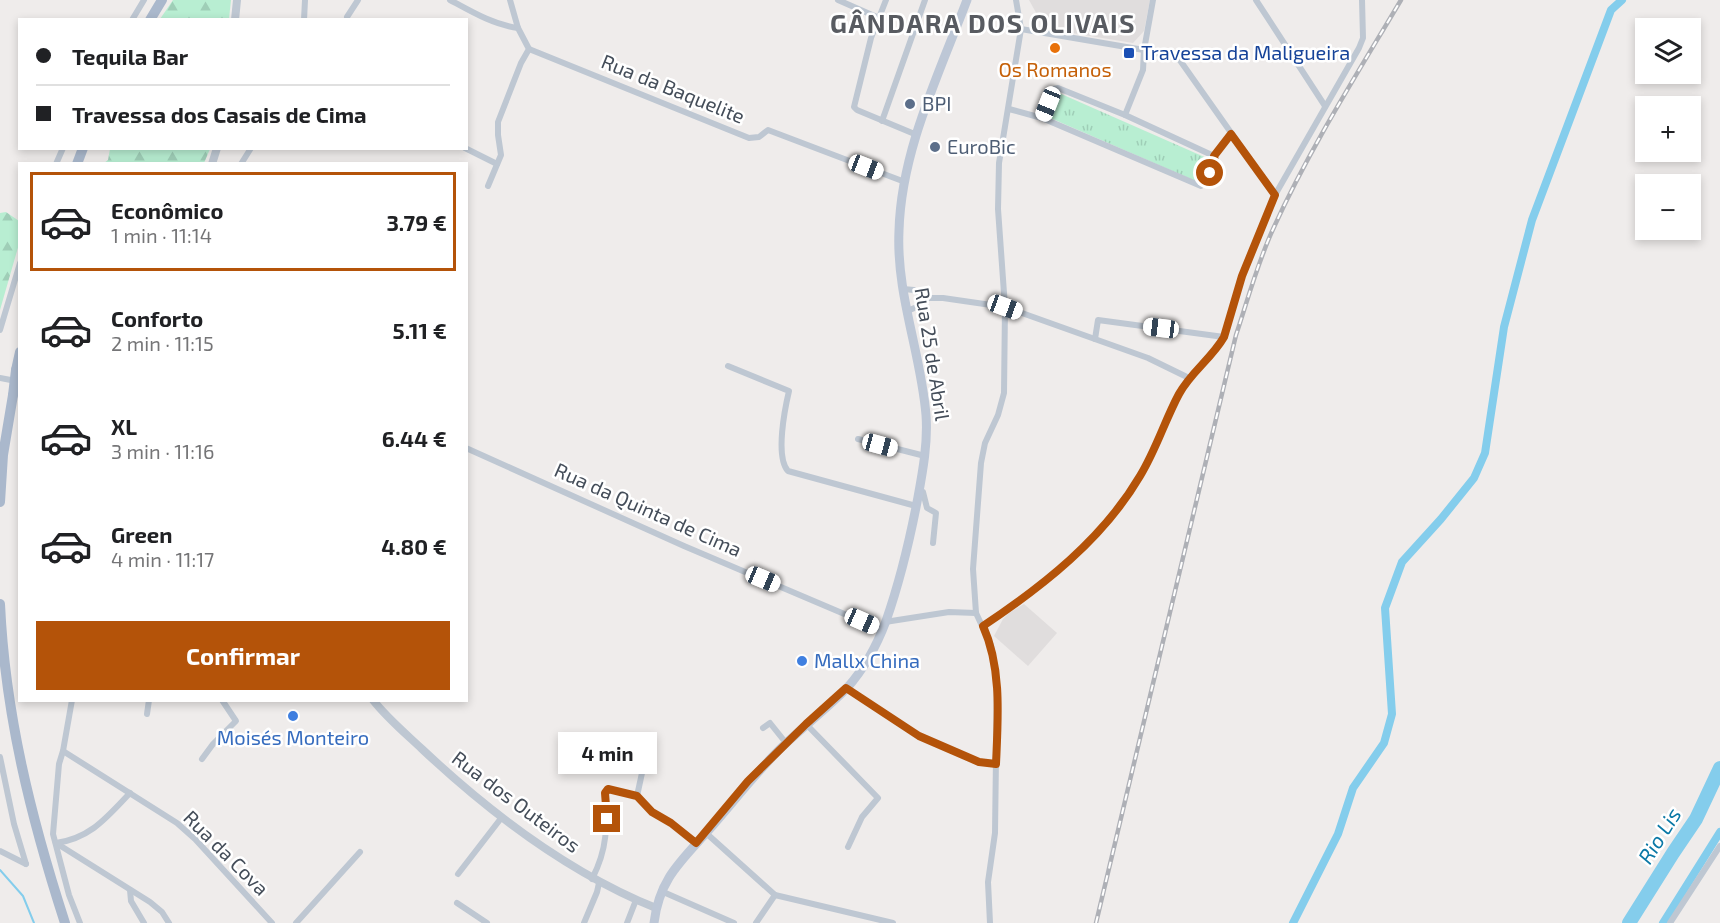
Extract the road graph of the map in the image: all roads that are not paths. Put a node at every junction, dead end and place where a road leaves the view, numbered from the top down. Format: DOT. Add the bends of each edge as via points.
graph roads {
  1 [pos="144,0"];
  2 [pos="162,0"];
  3 [pos="237,0"];
  4 [pos="305,0"];
  5 [pos="358,0"];
  6 [pos="450,0"];
  7 [pos="510,0"];
  8 [pos="838,0"];
  9 [pos="886,0"];
  10 [pos="925,0"];
  11 [pos="967,0"];
  12 [pos="1016,0"];
  13 [pos="1153,0"];
  14 [pos="1256,0"];
  15 [pos="1362,0"];
  16 [pos="347,17"];
  17 [pos="133,18"];
  18 [pos="151,18"];
  19 [pos="235,18"];
  20 [pos="304,18"];
  21 [pos="879,18"];
  22 [pos="518,28"];
  23 [pos="1021,28"];
  24 [pos="529,49"];
  25 [pos="1144,50"];
  26 [pos="1325,106"];
  27 [pos="1009,109"];
  28 [pos="1125,116"];
  29 [pos="1042,118"];
  30 [pos="882,121"];
  31 [pos="1231,134"];
  32 [pos="917,135"];
  33 [pos="468,150"];
  34 [pos="1214,156"];
  35 [pos="497,164"];
  36 [pos="905,182"];
  37 [pos="488,186"];
  38 [pos="1275,195"];
  39 [pos="18,270"];
  40 [pos="903,289"];
  41 [pos="924,298"];
  42 [pos="1005,307"];
  43 [pos="907,311"];
  44 [pos="0,330"];
  45 [pos="1224,337"];
  46 [pos="1095,339"];
  47 [pos="18,361"];
  48 [pos="728,366"];
  49 [pos="0,378"];
  50 [pos="1189,378"];
  51 [pos="18,382"];
  52 [pos="858,439"];
  53 [pos="468,449"];
  54 [pos="925,456"];
  55 [pos="919,490"];
  56 [pos="0,502"];
  57 [pos="916,506"];
  58 [pos="933,543"];
  59 [pos="0,604"];
  60 [pos="976,612"];
  61 [pos="884,626"];
  62 [pos="983,626"];
  63 [pos="846,688"];
  64 [pos="72,702"];
  65 [pos="148,702"];
  66 [pos="223,702"];
  67 [pos="375,702"];
  68 [pos="147,714"];
  69 [pos="806,724"];
  70 [pos="763,728"];
  71 [pos="786,743"];
  72 [pos="63,750"];
  73 [pos="647,750"];
  74 [pos="0,757"];
  75 [pos="202,759"];
  76 [pos="996,764"];
  77 [pos="2,775"];
  78 [pos="130,793"];
  79 [pos="637,796"];
  80 [pos="502,817"];
  81 [pos="706,833"];
  82 [pos="56,843"];
  83 [pos="696,843"];
  84 [pos="1720,846"];
  85 [pos="848,848"];
  86 [pos="0,851"];
  87 [pos="360,852"];
  88 [pos="458,873"];
  89 [pos="595,881"];
  90 [pos="130,890"];
  91 [pos="661,891"];
  92 [pos="775,895"];
  93 [pos="636,900"];
  94 [pos="457,903"];
  95 [pos="656,909"];
  96 [pos="477,917"];
  97 [pos="65,923"];
  98 [pos="80,923"];
  99 [pos="144,923"];
  100 [pos="169,923"];
  101 [pos="272,923"];
  102 [pos="296,923"];
  103 [pos="472,923"];
  104 [pos="487,923"];
  105 [pos="584,923"];
  106 [pos="627,923"];
  107 [pos="654,923"];
  108 [pos="734,923"];
  109 [pos="756,923"];
  110 [pos="893,923"];
  111 [pos="990,923"];
  112 [pos="1670,923"];
  1 -- 17 [label="street"];
  2 -- 18 [label="main road"];
  3 -- 19 [label="street"];
  4 -- 20 [label="street"];
  5 -- 16 [label="street"];
  6 -- 22 [label="street" via="487,19"];
  7 -- 22 [label="street"];
  8 -- 21 [label="street"];
  9 -- 21 [label="street"];
  10 -- 30 [label="street"];
  11 -- 32 [label="main road, Rua 25 de Abril"];
  12 -- 23 [label="street"];
  13 -- 25 [label="street"];
  14 -- 26 [label="street"];
  15 -- 26 [label="street" via="1363,38"];
  21 -- 30 [label="street" via="854,107"];
  22 -- 24 [label="street"];
  23 -- 25 [label="street"];
  23 -- 27 [label="street"];
  24 -- 35 [label="street" via="498,122 501,155"];
  24 -- 36 [label="street, Rua da Baquelite" via="749,138 768,130"];
  25 -- 28 [label="street" via="1143,70"];
  25 -- 31 [label="street" via="1179,59"];
  26 -- 38 [label="street"];
  27 -- 29 [label="street"];
  27 -- 42 [label="street" via="999,163 998,209"];
  28 -- 29 [label="street" via="1056,88"];
  28 -- 34 [label="street"];
  29 -- 34 [label="street" via="1201,186 1212,169"];
  30 -- 32 [label="street"];
  31 -- 34 [label="street"];
  31 -- 38 [label="street"];
  32 -- 36 [label="main road, Rua 25 de Abril"];
  33 -- 35 [label="street"];
  35 -- 37 [label="street"];
  36 -- 40 [label="main road, Rua 25 de Abril" via="898,231"];
  38 -- 45 [label="street" via="1242,276"];
  39 -- 44 [label="street"];
  40 -- 41 [label="street" via="914,290"];
  40 -- 43 [label="main road, Rua 25 de Abril"];
  41 -- 42 [label="street"];
  41 -- 43 [label="street"];
  42 -- 46 [label="street"];
  42 -- 60 [label="street" via="1004,393 985,443 978,484 973,569"];
  43 -- 54 [label="main road, Rua 25 de Abril" via="926,416"];
  45 -- 46 [label="street" via="1098,320"];
  45 -- 50 [label="street"];
  46 -- 50 [label="street"];
  47 -- 56 [label="main road, bridge"];
  48 -- 57 [label="street" via="790,387 782,459 788,471"];
  49 -- 51 [label="street"];
  50 -- 62 [label="street" via="1145,469 1128,495 1062,568"];
  52 -- 54 [label="street"];
  53 -- 61 [label="street, Rua da Quinta de Cima" via="684,546"];
  54 -- 55 [label="main road, Rua 25 de Abril"];
  55 -- 57 [label="main road, Rua 25 de Abril"];
  55 -- 58 [label="street" via="927,508 936,513"];
  57 -- 61 [label="main road, Rua 25 de Abril"];
  59 -- 97 [label="main road" via="18,756 34,824"];
  60 -- 61 [label="street" via="949,612"];
  60 -- 62 [label="street"];
  61 -- 63 [label="main road, Rua 25 de Abril" via="860,671"];
  62 -- 76 [label="street" via="991,645 997,681"];
  63 -- 69 [label="main road, Rua 25 de Abril"];
  63 -- 76 [label="street" via="919,736 979,762"];
  64 -- 72 [label="street"];
  65 -- 68 [label="street"];
  66 -- 75 [label="street" via="236,721"];
  67 -- 80 [label="street, Rua dos Outeiros" via="440,765"];
  69 -- 71 [label="main road, Rua 25 de Abril"];
  69 -- 85 [label="street" via="878,798 862,817"];
  70 -- 71 [label="street" via="770,723"];
  71 -- 81 [label="main road, Rua 25 de Abril" via="748,781"];
  72 -- 78 [label="street, Rua da Cova"];
  72 -- 82 [label="street" via="58,764 53,834"];
  73 -- 79 [label="street"];
  74 -- 77 [label="street"];
  76 -- 111 [label="street" via="995,832 988,882"];
  77 -- 86 [label="street" via="26,864"];
  78 -- 82 [label="street" via="83,837"];
  78 -- 101 [label="street, Rua da Cova" via="195,839"];
  79 -- 83 [label="street" via="652,812"];
  79 -- 89 [label="street" via="608,789 605,793 606,844"];
  80 -- 88 [label="street"];
  80 -- 89 [label="street, Rua dos Outeiros"];
  81 -- 83 [label="main road, Rua 25 de Abril"];
  81 -- 92 [label="street"];
  82 -- 90 [label="street"];
  82 -- 98 [label="street"];
  83 -- 91 [label="main road, Rua 25 de Abril"];
  84 -- 112 [label="street"];
  87 -- 102 [label="street"];
  89 -- 93 [label="street, Rua dos Outeiros"];
  89 -- 105 [label="street" via="597,892"];
  90 -- 99 [label="street" via="131,901"];
  90 -- 100 [label="street" via="162,912"];
  91 -- 95 [label="main road, Rua 25 de Abril"];
  91 -- 108 [label="street"];
  92 -- 109 [label="street"];
  92 -- 110 [label="street"];
  93 -- 95 [label="street, Rua dos Outeiros"];
  93 -- 106 [label="street"];
  94 -- 96 [label="street"];
  95 -- 107 [label="main road, Rua 25 de Abril"];
  96 -- 103 [label="street"];
  96 -- 104 [label="street"];
}
